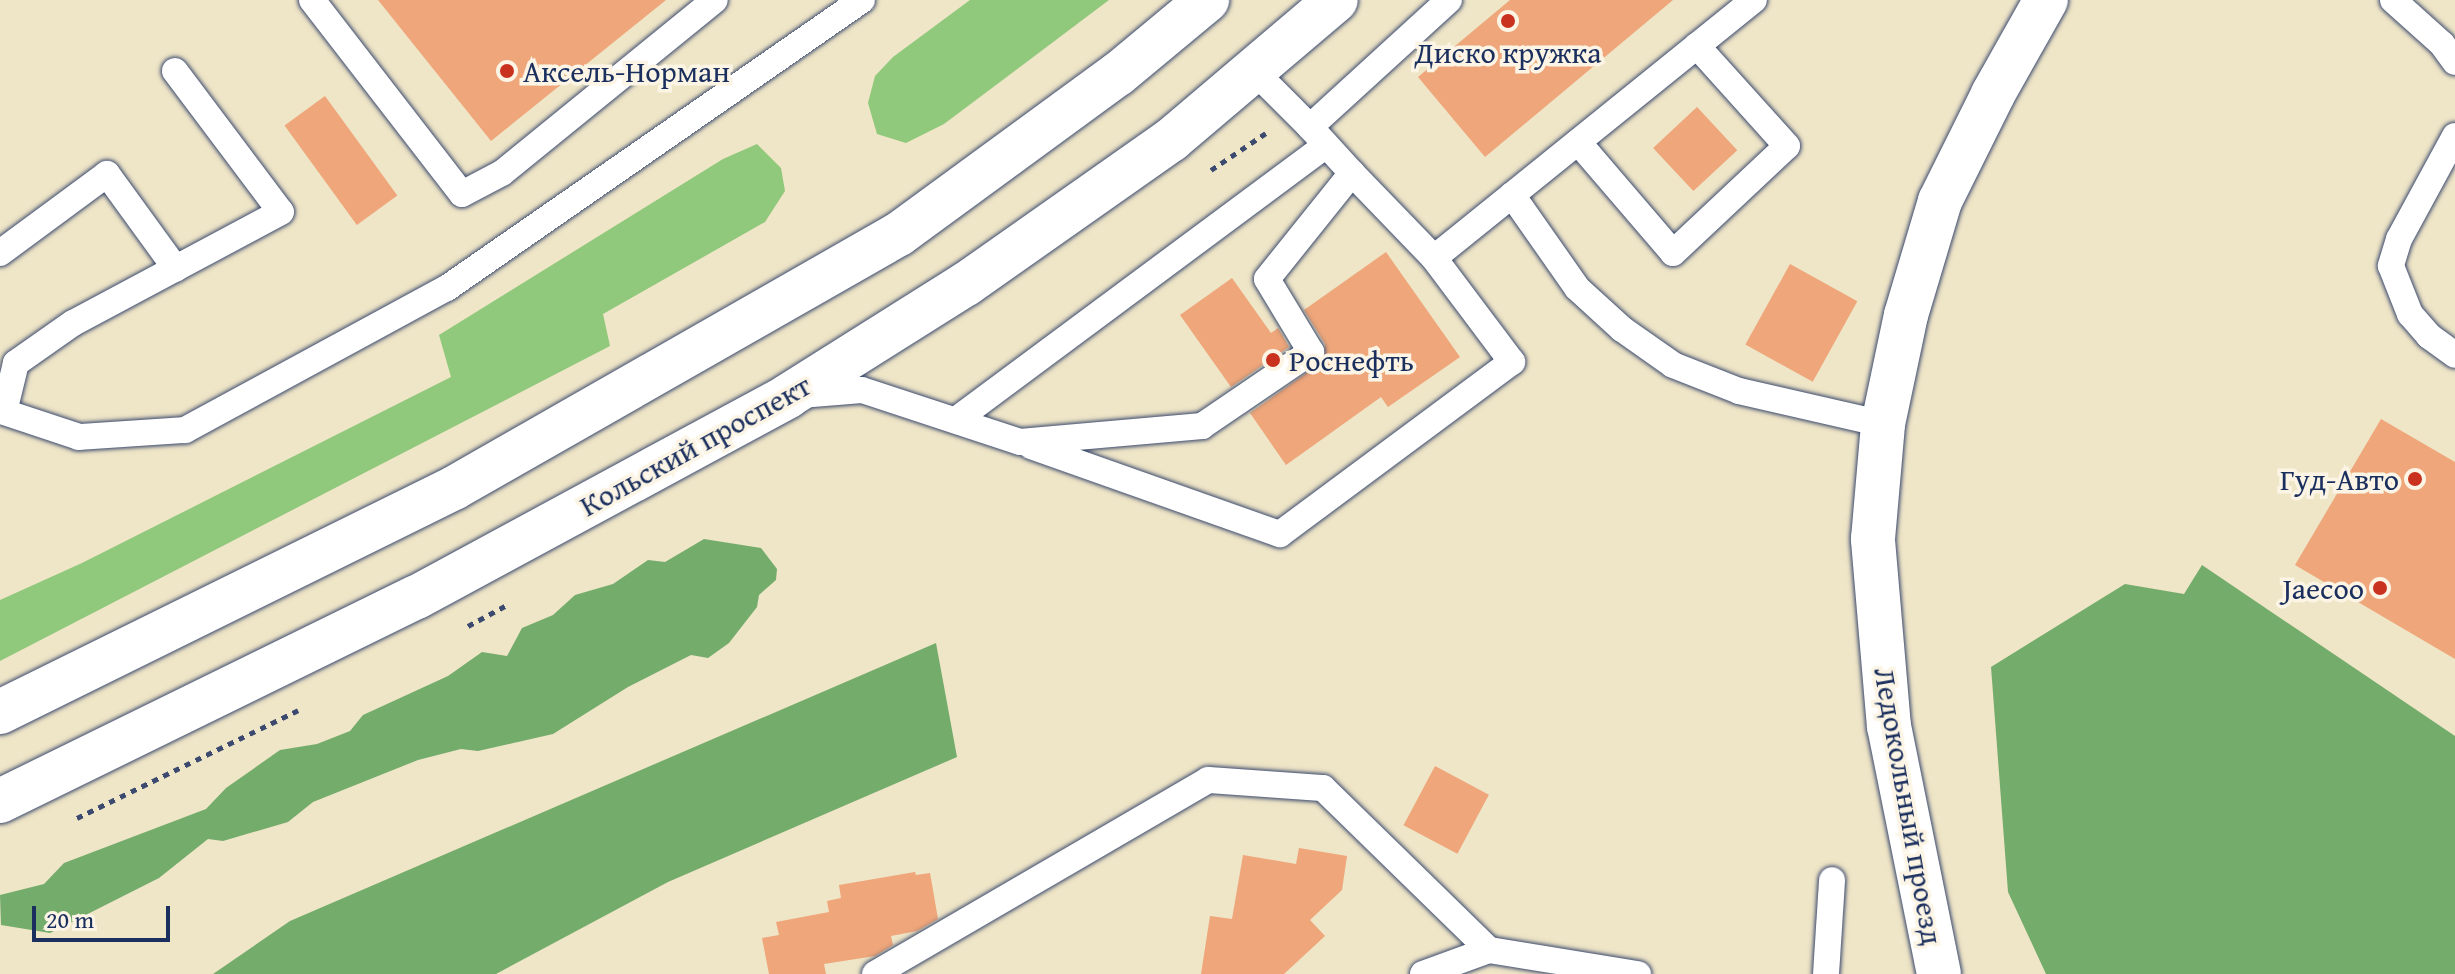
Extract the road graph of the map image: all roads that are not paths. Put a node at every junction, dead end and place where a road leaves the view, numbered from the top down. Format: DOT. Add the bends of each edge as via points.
graph roads {
  1 [pos="312,0"];
  2 [pos="715,0"];
  3 [pos="862,0"];
  4 [pos="1207,0"];
  5 [pos="1336,0"];
  6 [pos="1449,0"];
  7 [pos="1754,0"];
  8 [pos="2046,0"];
  9 [pos="2393,0"];
  10 [pos="1697,46"];
  11 [pos="2455,62"];
  12 [pos="1252,69"];
  13 [pos="175,71"];
  14 [pos="1318,136"];
  15 [pos="2455,136"];
  16 [pos="1578,142"];
  17 [pos="1352,173"];
  18 [pos="1512,195"];
  19 [pos="0,253"];
  20 [pos="1434,258"];
  21 [pos="176,269"];
  22 [pos="2455,355"];
  23 [pos="788,396"];
  24 [pos="956,420"];
  25 [pos="1883,424"];
  26 [pos="1020,442"];
  27 [pos="0,712"];
  28 [pos="0,801"];
  29 [pos="1832,880"];
  30 [pos="1489,950"];
  31 [pos="875,974"];
  32 [pos="1423,974"];
  33 [pos="1638,974"];
  34 [pos="1826,974"];
  35 [pos="1939,974"];
  1 -- 2 [label="lane" via="462,194 502,173"];
  3 -- 21 [label="lane" via="447,288 185,430 79,437 4,412 16,363 73,323"];
  4 -- 27 [label="main road" via="1118,74 899,234 454,488"];
  5 -- 12 [label="main road, Кольский проспект"];
  6 -- 14 [label="lane"];
  7 -- 10 [label="lane"];
  8 -- 25 [label="main road, Ледокольный проезд" via="1940,201 1906,315"];
  9 -- 11 [label="lane"];
  10 -- 16 [label="lane"];
  10 -- 16 [label="lane" via="1787,146 1673,253"];
  12 -- 14 [label="lane"];
  12 -- 23 [label="main road, Кольский проспект" via="1171,140 966,284"];
  13 -- 21 [label="lane" via="281,212"];
  14 -- 17 [label="lane"];
  14 -- 24 [label="lane"];
  15 -- 22 [label="lane" via="2399,239 2391,266 2410,314"];
  16 -- 18 [label="lane"];
  17 -- 20 [label="lane"];
  17 -- 26 [label="lane" via="1267,279 1311,352 1202,426"];
  18 -- 20 [label="lane"];
  18 -- 25 [label="lane" via="1577,288 1673,365 1739,391"];
  19 -- 21 [label="lane" via="107,174"];
  20 -- 26 [label="lane" via="1512,362 1280,534"];
  23 -- 24 [label="lane" via="862,390"];
  23 -- 28 [label="main road, Кольский проспект" via="417,597"];
  24 -- 26 [label="lane"];
  25 -- 35 [label="main road, Ледокольный проезд" via="1873,539 1889,727"];
  29 -- 34 [label="lane"];
  30 -- 31 [label="lane" via="1323,788 1208,780"];
  30 -- 32 [label="lane"];
  30 -- 33 [label="lane"];
}
